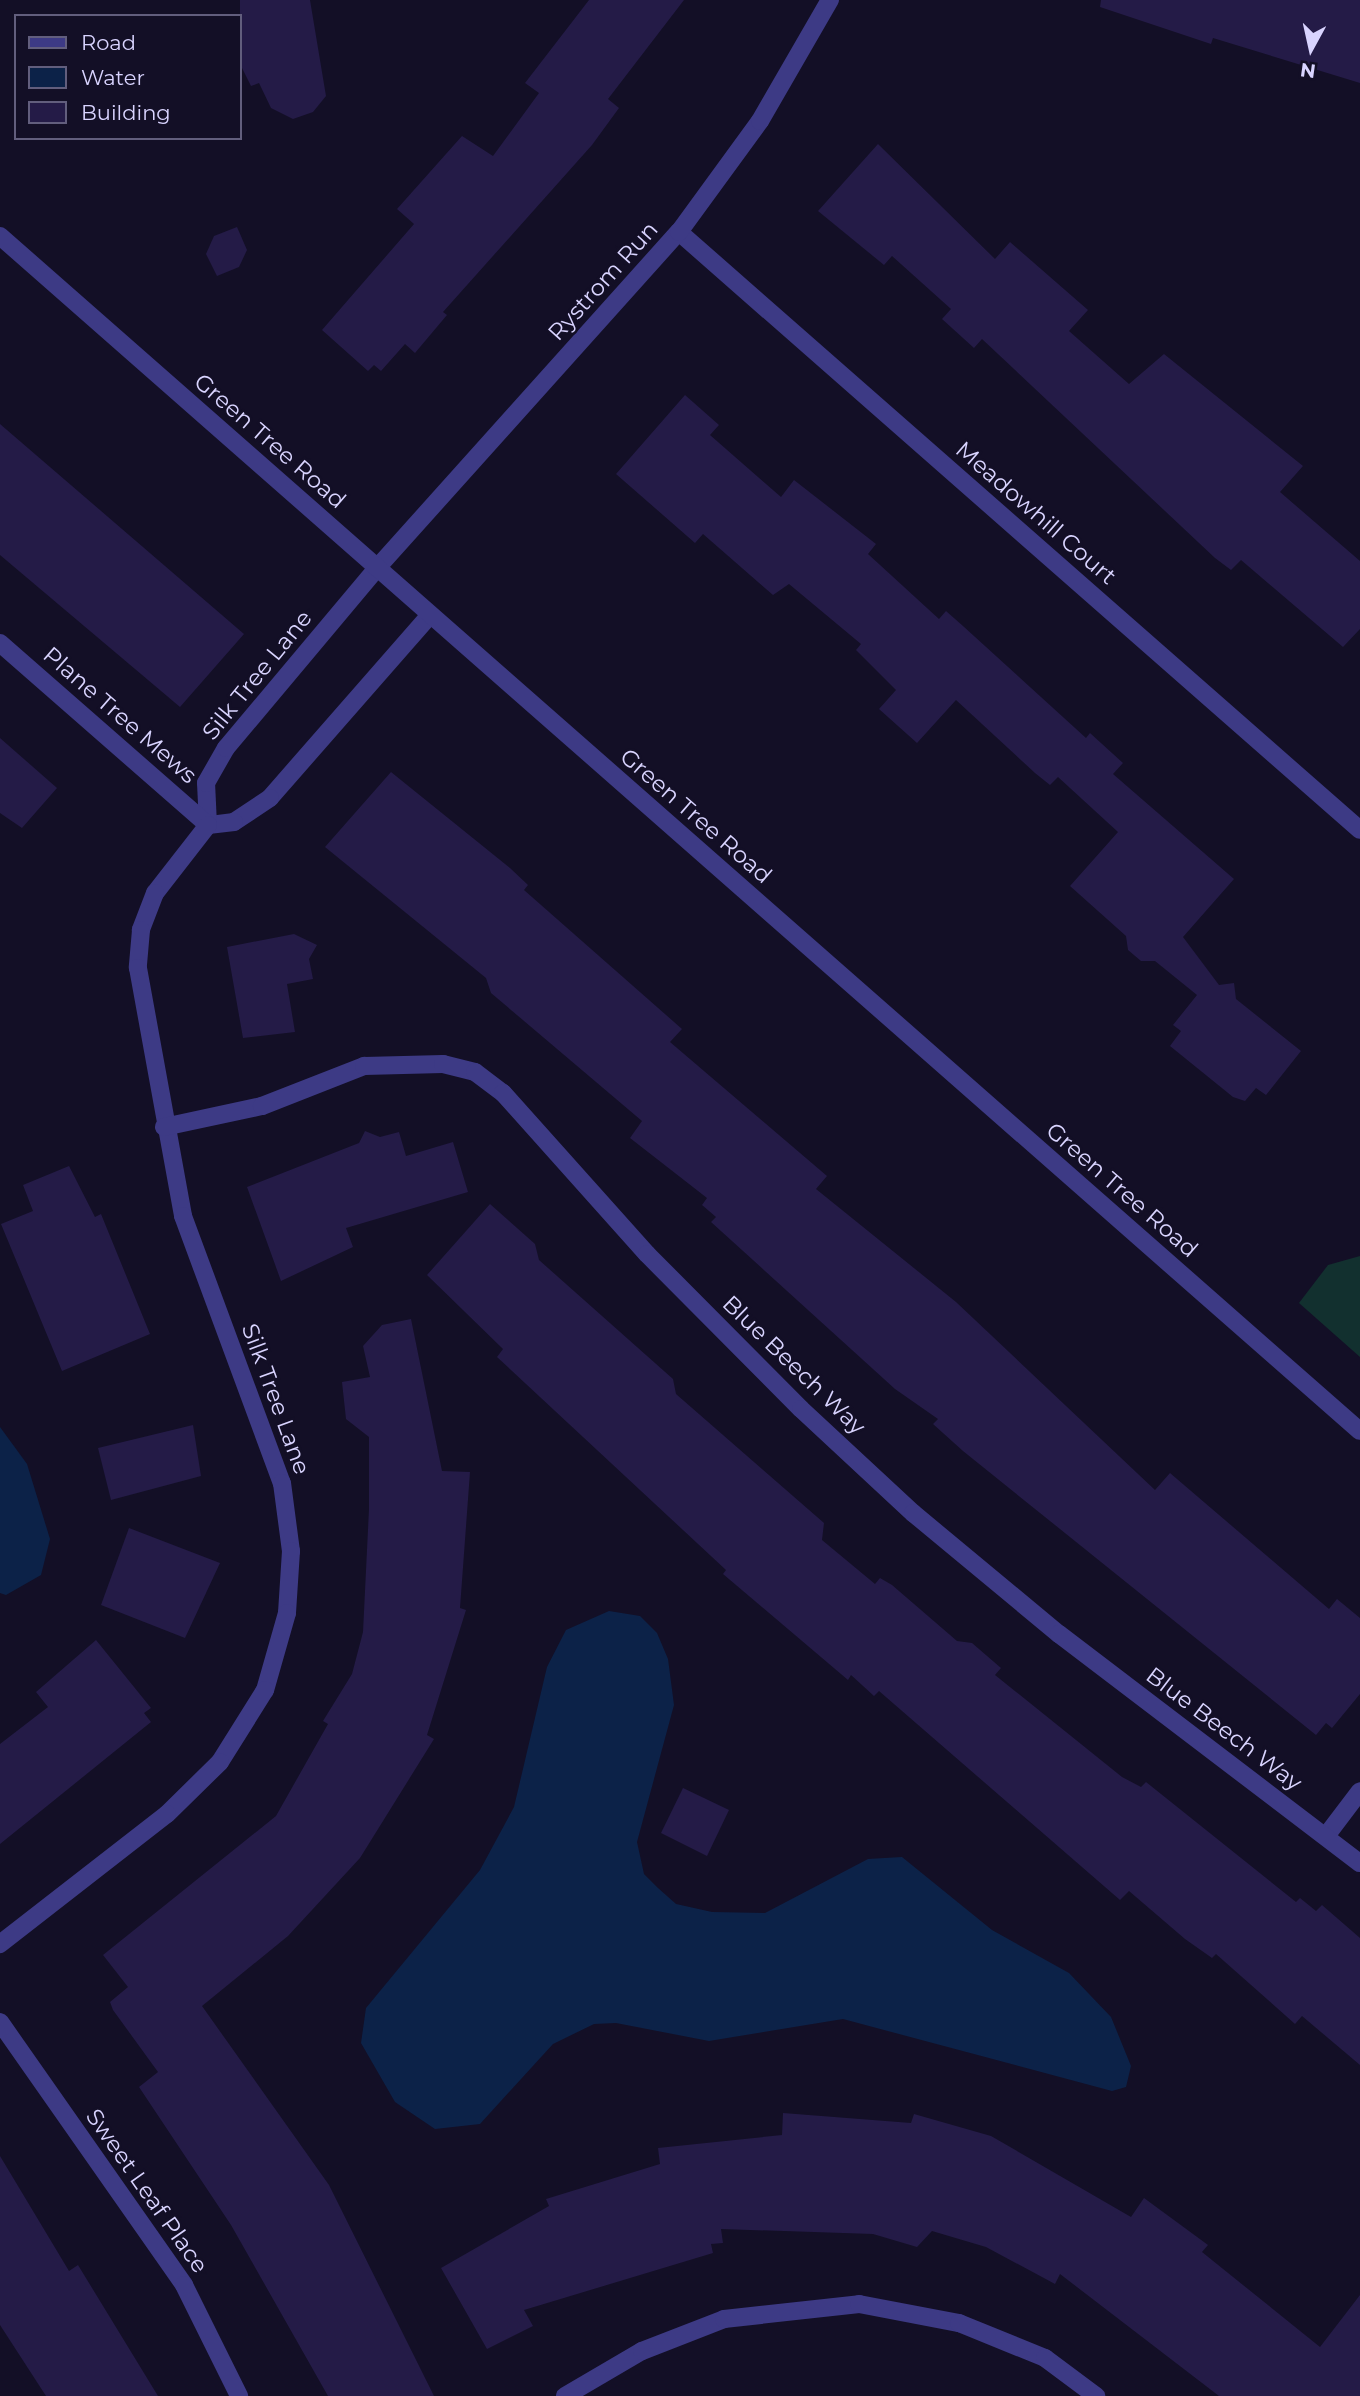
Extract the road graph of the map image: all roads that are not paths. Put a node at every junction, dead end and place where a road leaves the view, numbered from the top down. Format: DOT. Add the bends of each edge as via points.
graph roads {
  1 [pos="830,0"];
  2 [pos="679,232"];
  3 [pos="0,236"];
  4 [pos="377,568"];
  5 [pos="430,615"];
  6 [pos="0,643"];
  7 [pos="208,825"];
  8 [pos="1360,830"];
  9 [pos="164,1127"];
  10 [pos="1360,1431"];
  11 [pos="1360,1791"];
  12 [pos="1326,1836"];
  13 [pos="1360,1863"];
  14 [pos="0,1944"];
  15 [pos="0,2022"];
  16 [pos="239,2396"];
  17 [pos="565,2396"];
  18 [pos="1096,2396"];
  1 -- 2 [label="street, Rystrom Run" via="760,121"];
  2 -- 4 [label="street, Rystrom Run"];
  2 -- 8 [label="street, Meadowhill Court"];
  3 -- 4 [label="street, Green Tree Road"];
  4 -- 5 [label="street, Green Tree Road"];
  4 -- 7 [label="street, Silk Tree Lane" via="226,748 206,783"];
  5 -- 7 [label="street" via="270,799 234,821"];
  5 -- 10 [label="street, Green Tree Road"];
  6 -- 7 [label="street, Plane Tree Mews"];
  7 -- 9 [label="street, Silk Tree Lane" via="155,893 141,930 138,968"];
  9 -- 12 [label="street, Blue Beech Way" via="261,1106 364,1066 432,1063 475,1072 503,1093 656,1264 913,1513 1059,1634"];
  9 -- 14 [label="street, Silk Tree Lane" via="183,1216 282,1483 291,1551 287,1612 265,1690 220,1762 167,1814"];
  11 -- 12 [label="street"];
  12 -- 13 [label="street, Blue Beech Way"];
  15 -- 16 [label="street, Sweet Leaf Place" via="184,2285"];
  17 -- 18 [label="street" via="642,2351 724,2319 859,2304 959,2323 1045,2358"];
}
